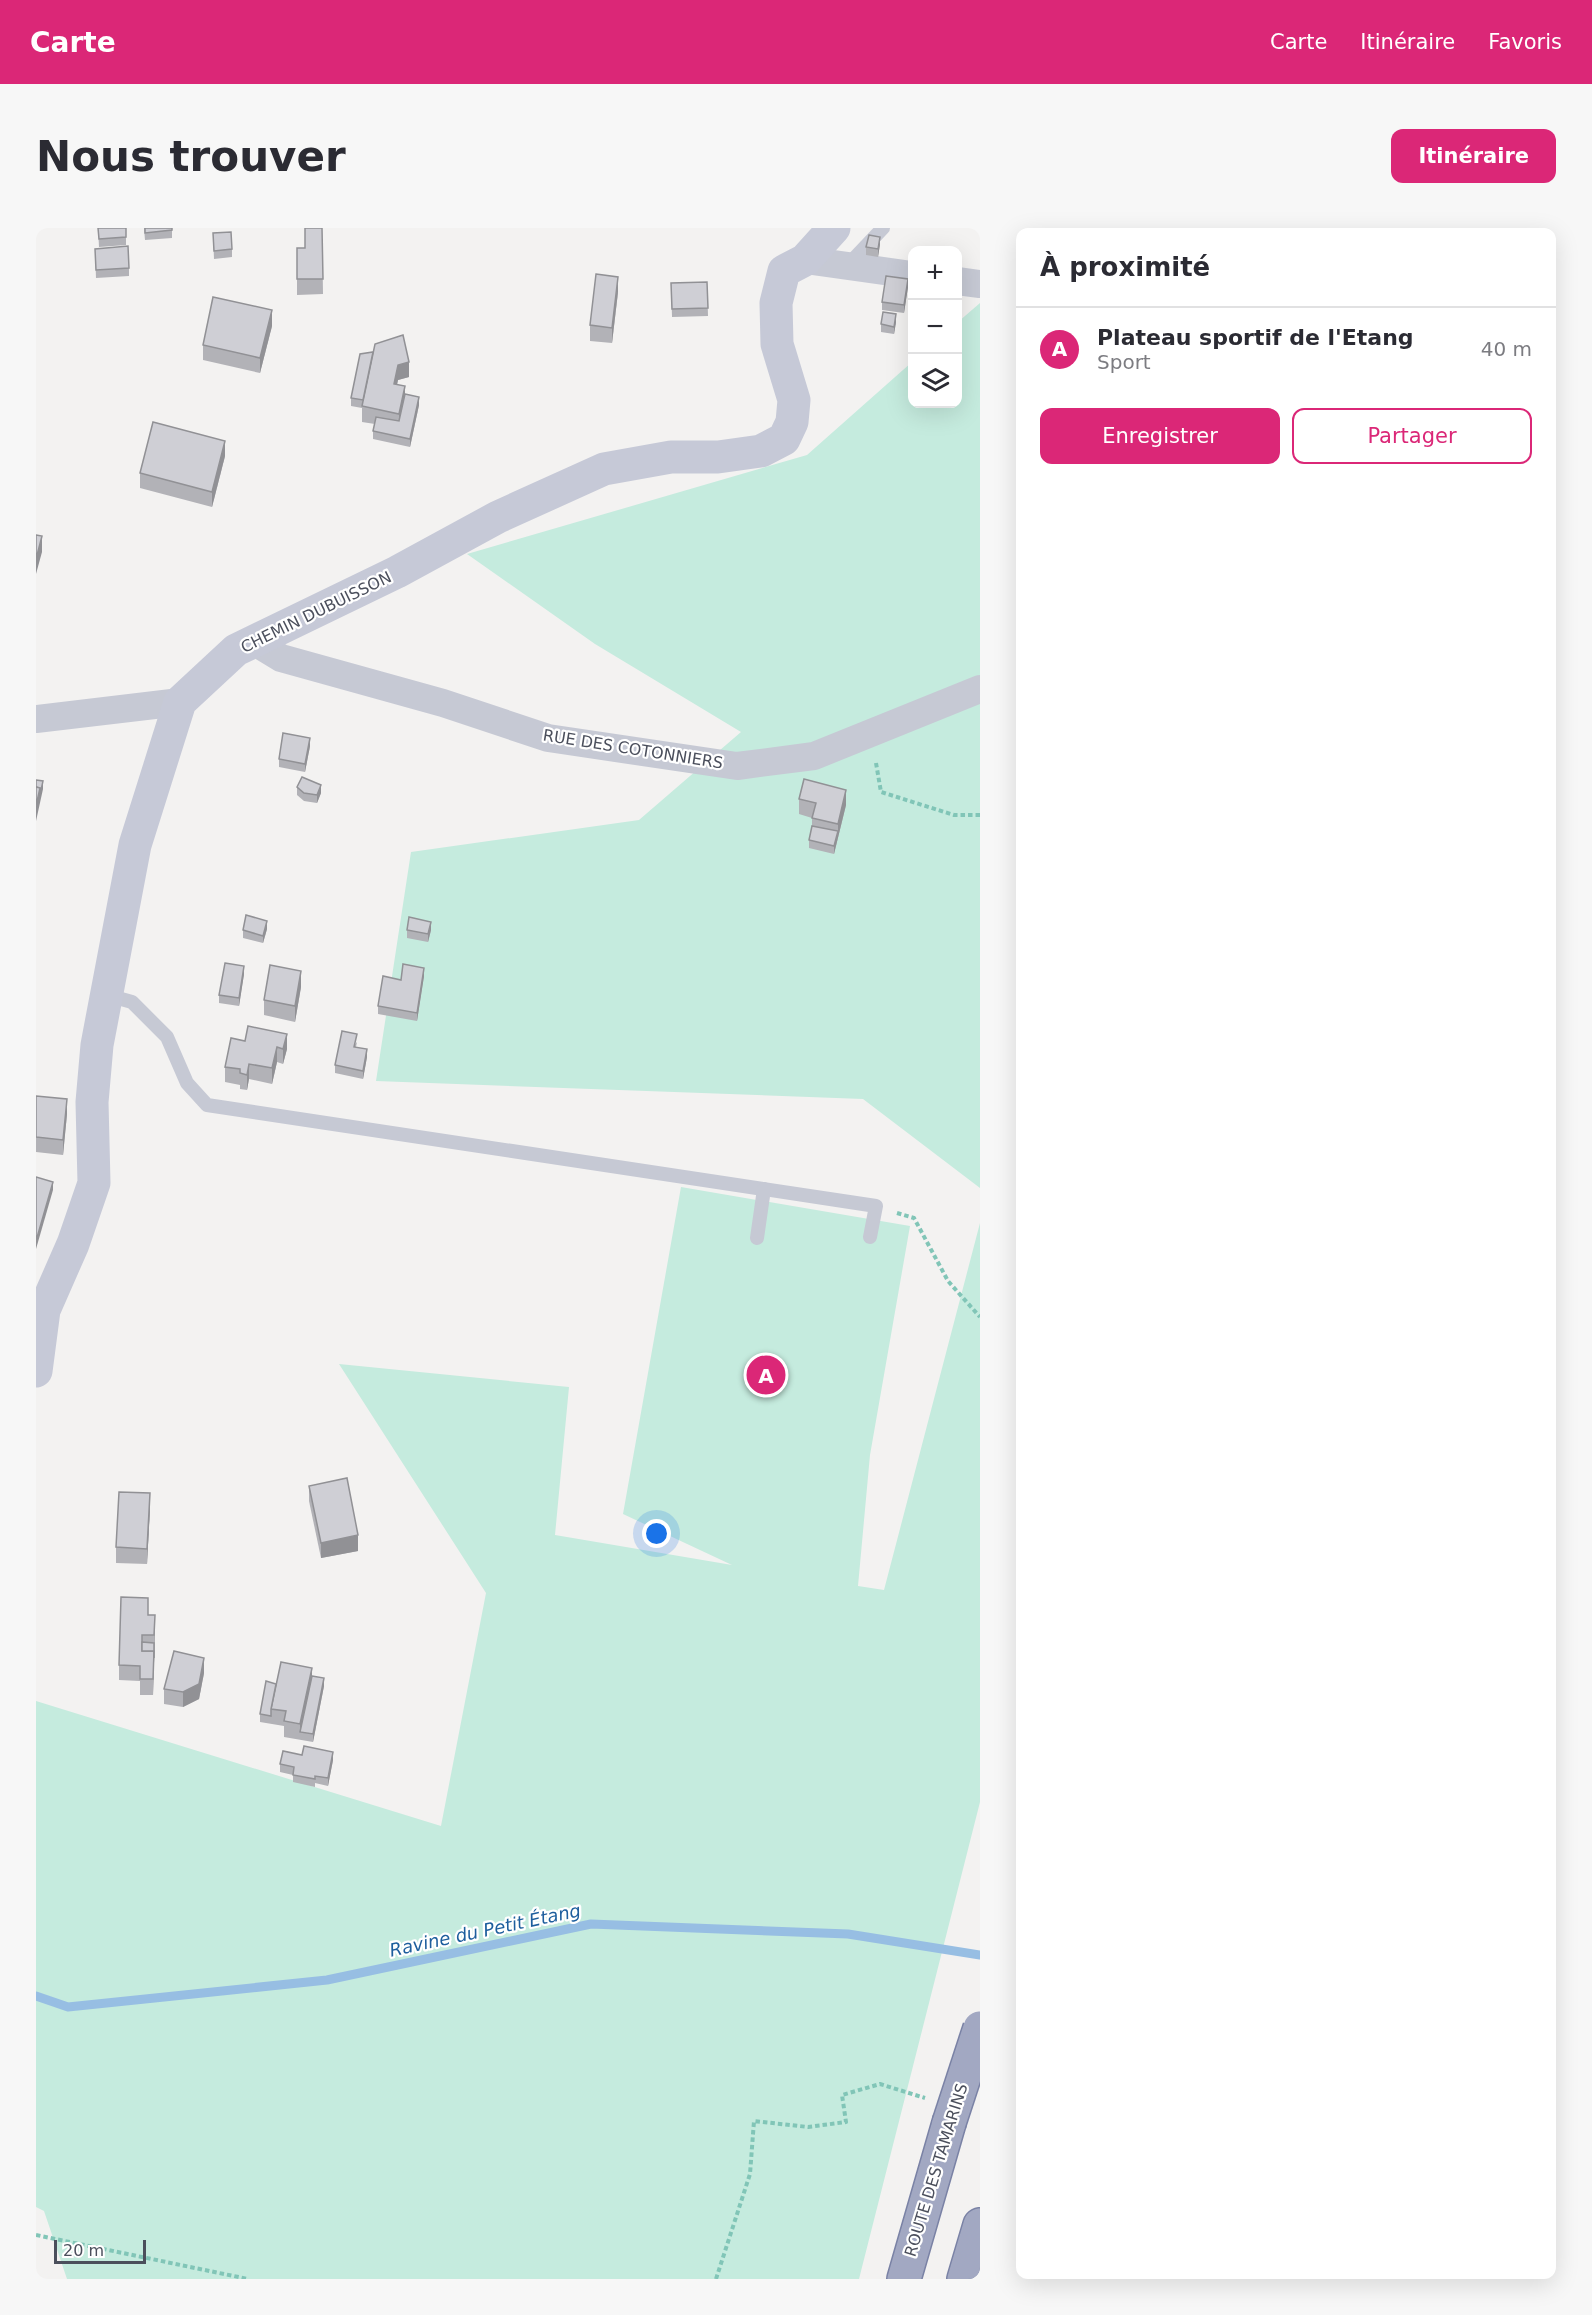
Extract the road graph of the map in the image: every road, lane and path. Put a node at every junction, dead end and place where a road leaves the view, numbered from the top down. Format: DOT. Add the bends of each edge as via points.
graph roads {
  1 [pos="834,228"];
  2 [pos="883,228"];
  3 [pos="805,260"];
  4 [pos="847,266"];
  5 [pos="908,274"];
  6 [pos="962,282"];
  7 [pos="980,284"];
  8 [pos="253,641"];
  9 [pos="980,689"];
  10 [pos="180,702"];
  11 [pos="36,719"];
  12 [pos="870,733"];
  13 [pos="980,815"];
  14 [pos="106,995"];
  15 [pos="764,1189"];
  16 [pos="876,1206"];
  17 [pos="870,1237"];
  18 [pos="757,1238"];
  19 [pos="980,1317"];
  20 [pos="36,1371"];
  21 [pos="980,2028"];
  22 [pos="942,2112"];
  23 [pos="980,2225"];
  24 [pos="36,2235"];
  25 [pos="248,2279"];
  26 [pos="716,2279"];
  27 [pos="904,2279"];
  28 [pos="964,2279"];
  1 -- 3 [label="main road, CHEMIN DUBUISSON"];
  2 -- 4 [label="lane"];
  3 -- 4 [label="street"];
  3 -- 8 [label="main road, CHEMIN DUBUISSON" via="784,272 776,303 777,344 794,400 792,422 784,439 761,451 718,457 671,457 604,469 498,517 397,573"];
  4 -- 5 [label="street"];
  6 -- 7 [label="street"];
  8 -- 10 [label="main road, CHEMIN DUBUISSON" via="236,650"];
  8 -- 12 [label="street, RUE DES COTONNIERS" via="281,658 443,703 548,738 737,766 814,756"];
  9 -- 12 [label="street, RUE DES COTONNIERS"];
  10 -- 11 [label="street"];
  10 -- 14 [label="main road, CHEMIN DUBUISSON" via="135,845"];
  12 -- 13 [label="path" via="881,792 954,815"];
  14 -- 15 [label="lane" via="132,1002 167,1037 187,1083 207,1105"];
  14 -- 20 [label="main road, CHEMIN DUBUISSON" via="92,1102 94,1183 44,1310"];
  15 -- 16 [label="lane"];
  15 -- 18 [label="lane"];
  16 -- 17 [label="lane"];
  16 -- 19 [label="path" via="914,1218 948,1281"];
  21 -- 22 [label="highway, ROUTE DES TAMARINS, bridge"];
  22 -- 26 [label="path" via="880,2084 842,2095 846,2122 807,2127 754,2121 750,2174"];
  22 -- 27 [label="highway, ROUTE DES TAMARINS"];
  23 -- 28 [label="highway"];
  24 -- 25 [label="path"];
}
